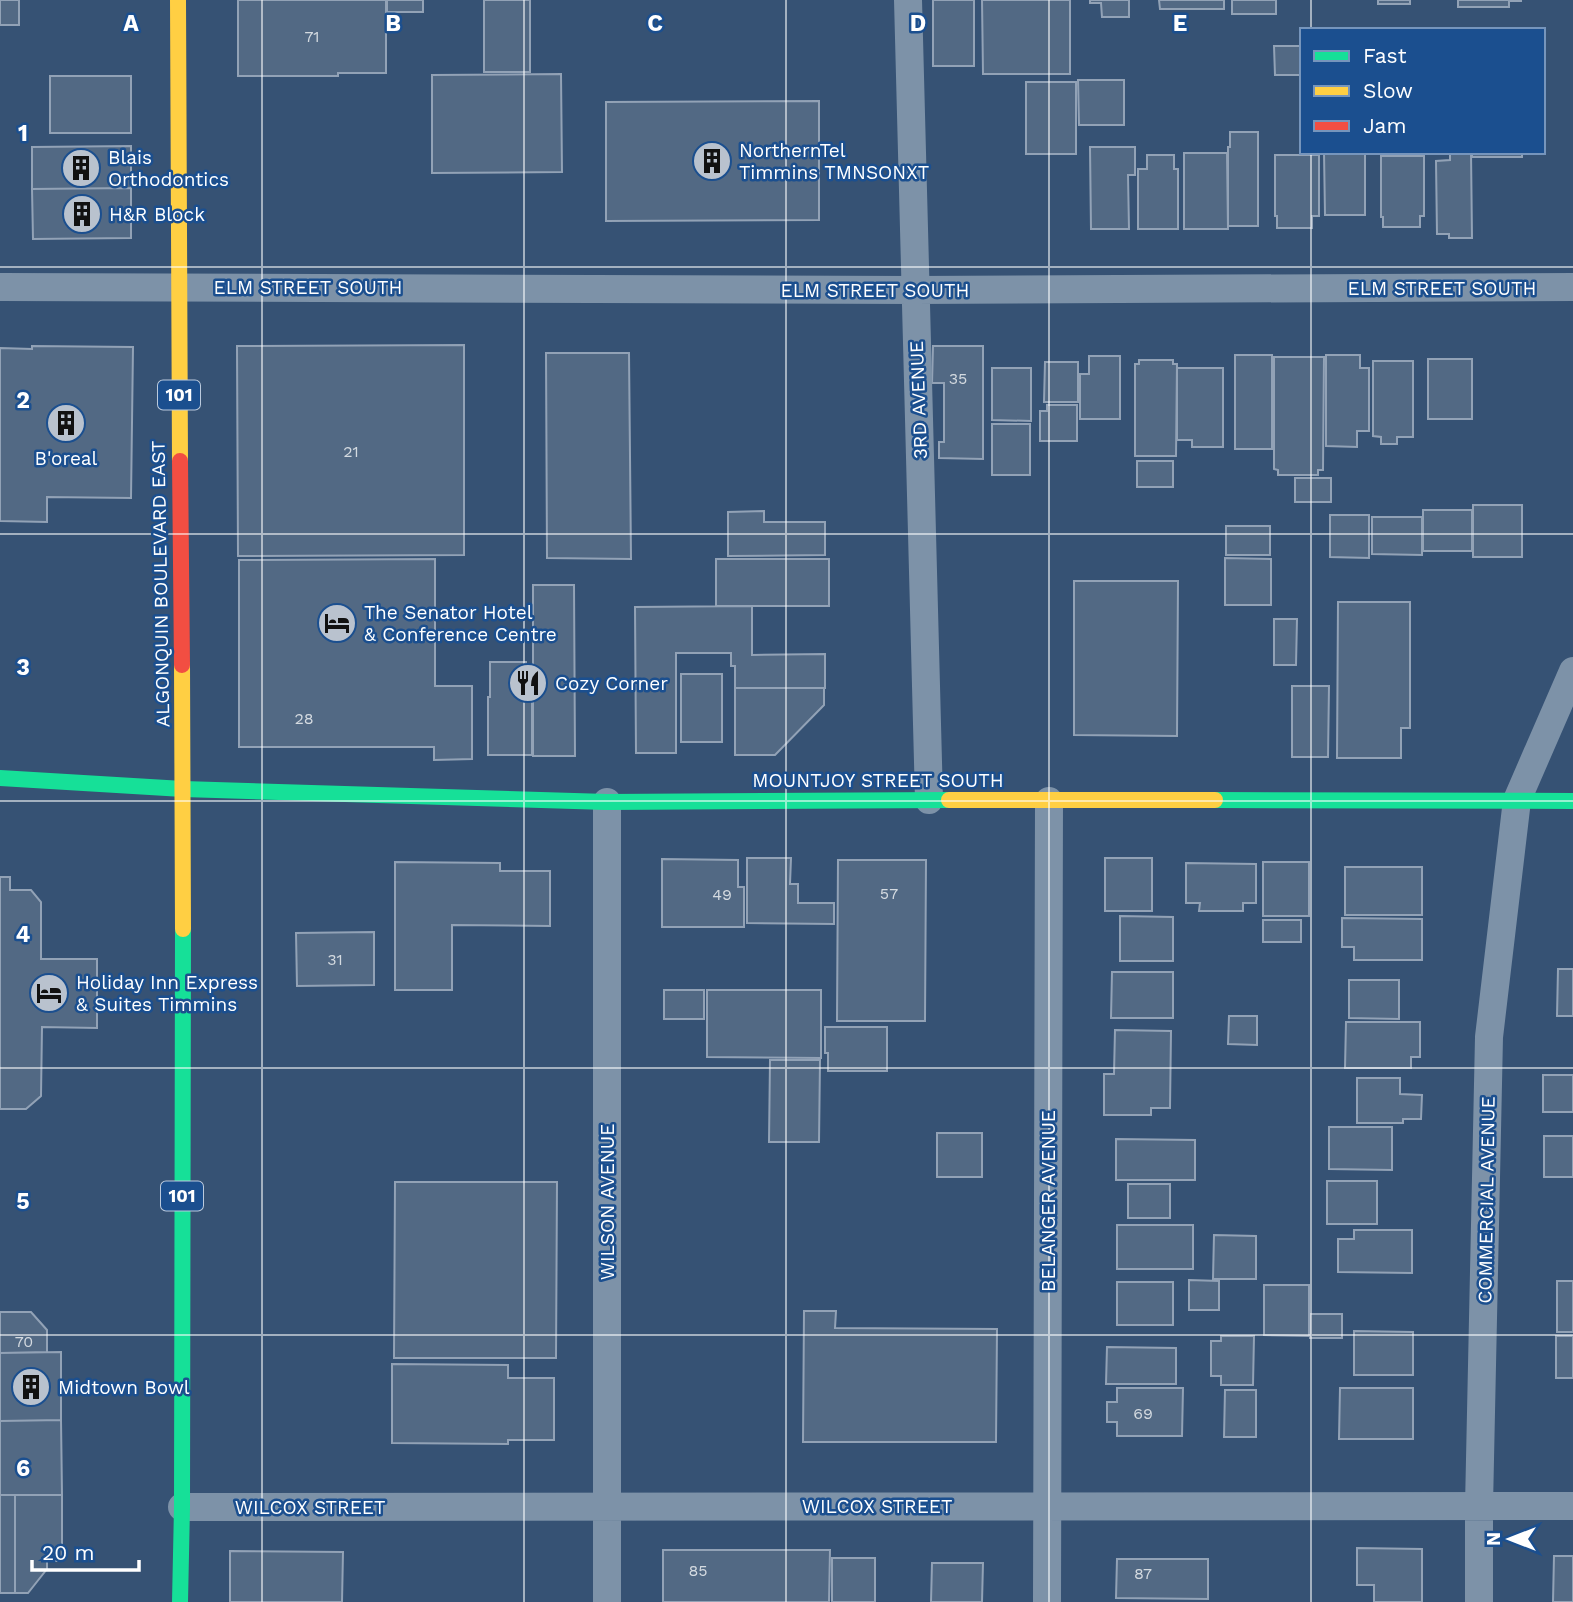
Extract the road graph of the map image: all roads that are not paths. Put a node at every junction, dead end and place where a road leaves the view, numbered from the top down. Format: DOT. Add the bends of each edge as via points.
graph roads {
  1 [pos="178,0"];
  2 [pos="908,0"];
  3 [pos="0,287"];
  4 [pos="178,287"];
  5 [pos="1573,287"];
  6 [pos="915,290"];
  7 [pos="1573,671"];
  8 [pos="0,778"];
  9 [pos="183,789"];
  10 [pos="929,800"];
  11 [pos="1517,800"];
  12 [pos="1049,801"];
  13 [pos="1573,801"];
  14 [pos="607,802"];
  15 [pos="608,1506"];
  16 [pos="1048,1506"];
  17 [pos="1479,1506"];
  18 [pos="1573,1506"];
  19 [pos="182,1507"];
  20 [pos="180,1602"];
  21 [pos="607,1602"];
  22 [pos="1047,1602"];
  23 [pos="1479,1602"];
  1 -- 4 [label="main road, ALGONQUIN BOULEVARD EAST / 101"];
  2 -- 6 [label="street, 3RD AVENUE"];
  3 -- 4 [label="street, ELM STREET SOUTH"];
  4 -- 6 [label="street, ELM STREET SOUTH"];
  4 -- 9 [label="main road, ALGONQUIN BOULEVARD EAST / 101"];
  5 -- 6 [label="street, ELM STREET SOUTH"];
  6 -- 10 [label="street, 3RD AVENUE"];
  7 -- 11 [label="street, COMMERCIAL AVENUE"];
  8 -- 9 [label="main road, MOUNTJOY STREET SOUTH"];
  9 -- 14 [label="main road, MOUNTJOY STREET SOUTH"];
  9 -- 19 [label="main road, 101"];
  10 -- 12 [label="main road, MOUNTJOY STREET SOUTH"];
  10 -- 14 [label="main road, MOUNTJOY STREET SOUTH"];
  11 -- 12 [label="main road, MOUNTJOY STREET SOUTH"];
  11 -- 13 [label="main road, MOUNTJOY STREET SOUTH"];
  11 -- 17 [label="street, COMMERCIAL AVENUE" via="1489,1037"];
  12 -- 16 [label="street, BELANGER AVENUE"];
  14 -- 15 [label="street, WILSON AVENUE"];
  15 -- 16 [label="street, WILCOX STREET"];
  15 -- 19 [label="street, WILCOX STREET"];
  15 -- 21 [label="street, WILSON AVENUE"];
  16 -- 17 [label="street, WILCOX STREET"];
  16 -- 22 [label="street, BELANGER AVENUE"];
  17 -- 18 [label="street, WILCOX STREET"];
  17 -- 23 [label="street, COMMERCIAL AVENUE"];
  19 -- 20 [label="main road, 101"];
}
